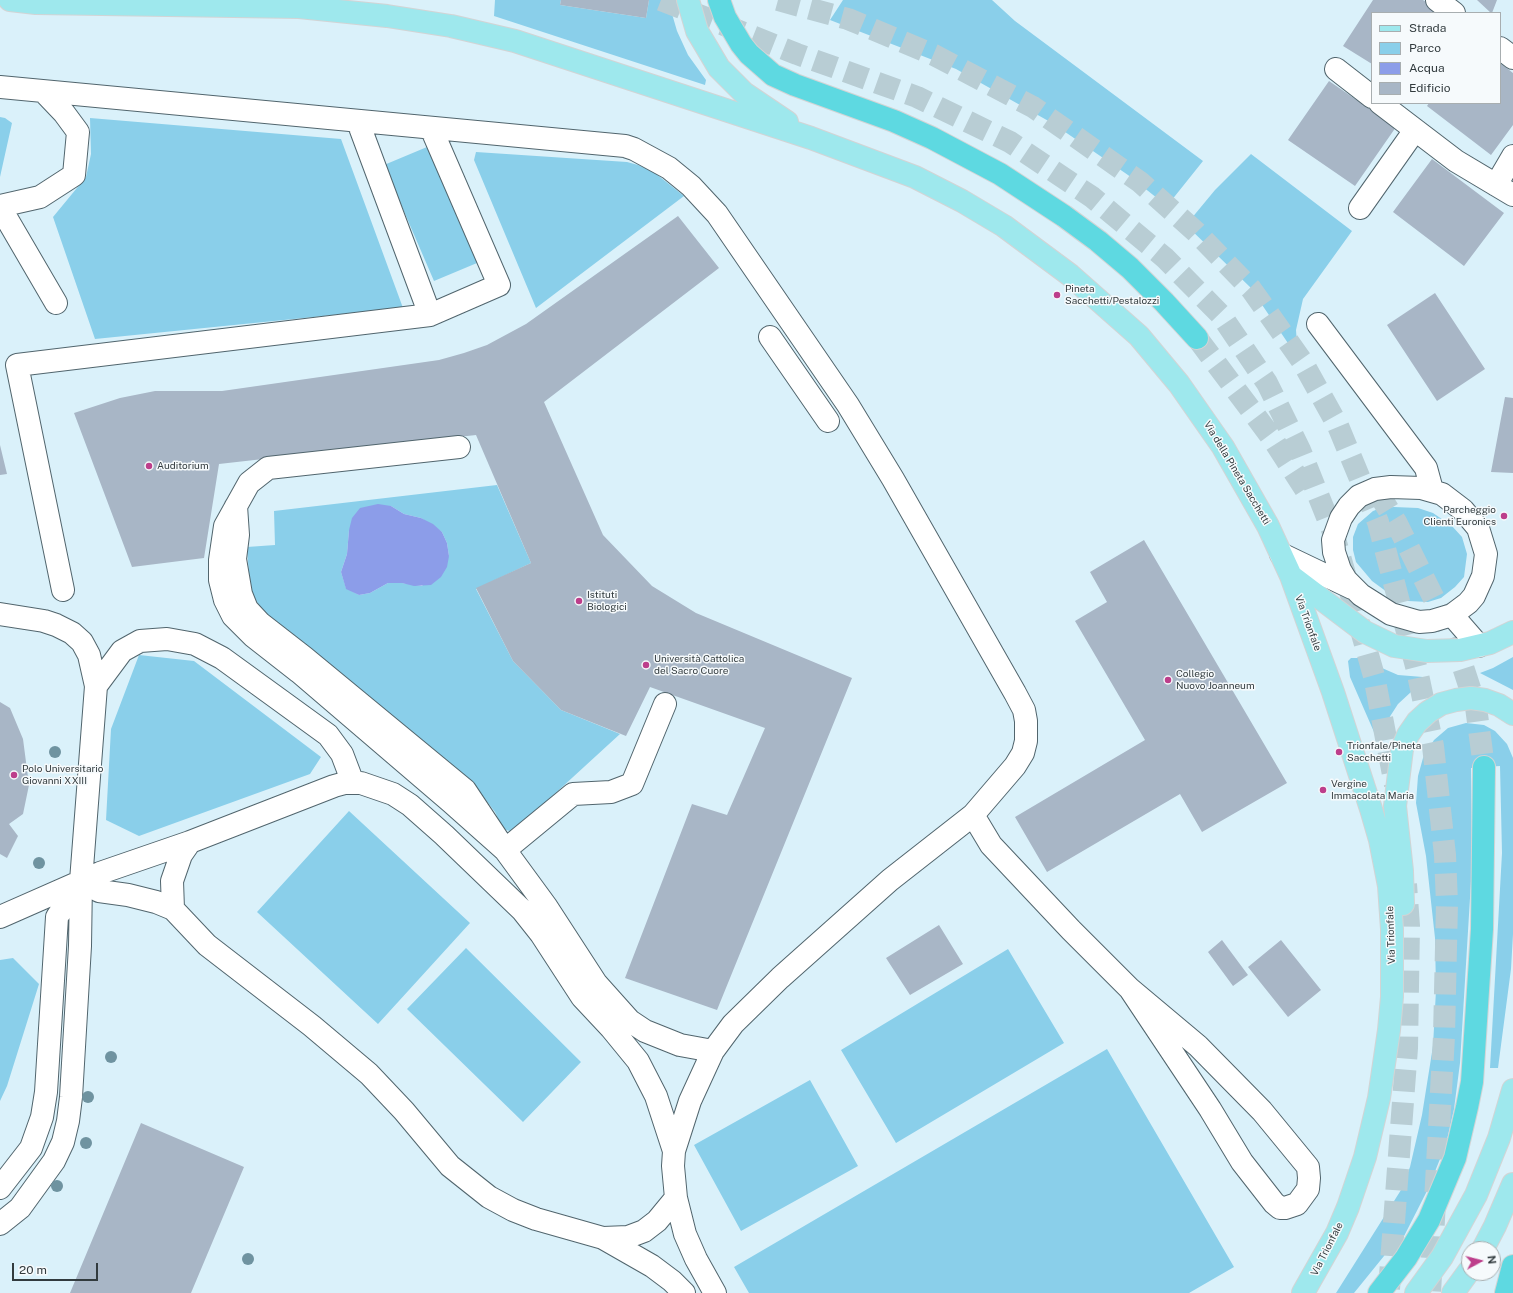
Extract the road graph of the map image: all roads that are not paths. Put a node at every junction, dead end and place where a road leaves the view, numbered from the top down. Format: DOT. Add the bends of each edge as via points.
graph roads {
  1 [pos="10,0"];
  2 [pos="688,0"];
  3 [pos="718,0"];
  4 [pos="1437,0"];
  5 [pos="1453,12"];
  6 [pos="1501,49"];
  7 [pos="1513,58"];
  8 [pos="1336,69"];
  9 [pos="0,87"];
  10 [pos="44,92"];
  11 [pos="1371,96"];
  12 [pos="1390,106"];
  13 [pos="358,122"];
  14 [pos="431,128"];
  15 [pos="1415,130"];
  16 [pos="811,138"];
  17 [pos="1513,156"];
  18 [pos="1504,190"];
  19 [pos="0,207"];
  20 [pos="1360,208"];
  21 [pos="56,303"];
  22 [pos="430,315"];
  23 [pos="1318,324"];
  24 [pos="770,337"];
  25 [pos="1197,338"];
  26 [pos="828,422"];
  27 [pos="458,447"];
  28 [pos="1432,490"];
  29 [pos="1281,554"];
  30 [pos="1291,576"];
  31 [pos="1354,589"];
  32 [pos="63,590"];
  33 [pos="0,614"];
  34 [pos="1452,615"];
  35 [pos="1513,632"];
  36 [pos="1479,646"];
  37 [pos="96,686"];
  38 [pos="665,704"];
  39 [pos="1513,714"];
  40 [pos="1484,767"];
  41 [pos="353,783"];
  42 [pos="973,815"];
  43 [pos="190,842"];
  44 [pos="505,850"];
  45 [pos="82,881"];
  46 [pos="173,909"];
  47 [pos="0,917"];
  48 [pos="1130,989"];
  49 [pos="1392,997"];
  50 [pos="630,1021"];
  51 [pos="630,1051"];
  52 [pos="713,1051"];
  53 [pos="1513,1090"];
  54 [pos="674,1151"];
  55 [pos="1513,1184"];
  56 [pos="0,1188"];
  57 [pos="676,1198"];
  58 [pos="0,1224"];
  59 [pos="603,1238"];
  60 [pos="1487,1241"];
  61 [pos="1513,1266"];
  62 [pos="1462,1281"];
  63 [pos="684,1293"];
  64 [pos="715,1293"];
  65 [pos="1303,1293"];
  66 [pos="1379,1293"];
  67 [pos="1416,1293"];
  68 [pos="1453,1293"];
  69 [pos="1506,1293"];
  1 -- 16 [label="main road" via="36,3 299,7 451,26 515,41"];
  2 -- 16 [label="main road" via="697,31 711,57 728,78 759,104"];
  3 -- 25 [label="highway" via="741,44 773,75 894,121 1000,174 1098,241 1130,268"];
  4 -- 5 [label="street"];
  6 -- 7 [label="street"];
  8 -- 11 [label="street"];
  9 -- 10 [label="street"];
  10 -- 13 [label="street"];
  10 -- 19 [label="street" via="78,132 74,175 40,197"];
  12 -- 15 [label="street"];
  13 -- 14 [label="street"];
  13 -- 22 [label="street"];
  14 -- 22 [label="street" via="499,285"];
  14 -- 42 [label="street" via="625,146 669,168 691,186 717,214 848,405 1024,710 1027,729 1023,753"];
  15 -- 18 [label="street" via="1456,161"];
  15 -- 20 [label="street"];
  16 -- 29 [label="main road, Via della Pineta Sacchetti" via="915,177 986,215 1065,271 1116,314 1160,360 1200,411 1224,446"];
  17 -- 18 [label="street"];
  19 -- 21 [label="street"];
  22 -- 32 [label="street" via="17,365"];
  23 -- 28 [label="street" via="1426,468"];
  24 -- 26 [label="street"];
  27 -- 44 [label="street" via="268,468 249,483 225,526 220,560 222,587 233,616 253,636 299,672"];
  28 -- 31 [label="street" via="1403,487 1375,489 1359,496 1349,506 1337,524 1333,540 1340,570"];
  28 -- 34 [label="street" via="1450,498 1471,518 1483,540 1486,554 1486,566 1477,590 1468,603"];
  29 -- 30 [label="main road, Via della Pineta Sacchetti"];
  29 -- 31 [label="street"];
  30 -- 36 [label="main road, Via della Pineta Sacchetti" via="1365,632 1394,646 1427,651 1460,650"];
  30 -- 49 [label="main road, Via Trionfale" via="1333,692 1380,840 1389,886"];
  31 -- 34 [label="street" via="1380,608 1410,620 1432,621"];
  33 -- 37 [label="street" via="44,621 72,633 82,642 89,656"];
  34 -- 36 [label="street"];
  35 -- 36 [label="main road, Via della Pineta Sacchetti"];
  37 -- 41 [label="street" via="122,651 140,641 167,639 195,644 222,658 328,735 342,754"];
  37 -- 45 [label="street"];
  38 -- 44 [label="street" via="632,784 610,792 573,794"];
  39 -- 49 [label="main road" via="1499,705 1471,698 1441,704 1417,722 1402,749 1396,810 1403,903 1399,966"];
  40 -- 66 [label="highway" via="1482,929 1472,1082 1467,1108 1455,1158 1429,1220 1406,1258"];
  41 -- 43 [label="street" via="327,788"];
  41 -- 51 [label="street" via="380,789 410,805 488,876 522,910 552,949 582,997"];
  42 -- 48 [label="street" via="991,845"];
  42 -- 52 [label="street" via="890,880 770,988 733,1024"];
  43 -- 45 [label="street"];
  43 -- 46 [label="street" via="181,855 172,881"];
  44 -- 50 [label="street" via="546,906 596,983"];
  45 -- 46 [label="street" via="99,891 128,895"];
  45 -- 47 [label="street"];
  45 -- 56 [label="street" via="57,917 46,1092 42,1117 31,1148"];
  45 -- 58 [label="street" via="71,1097 63,1142 50,1166 20,1208"];
  46 -- 59 [label="street" via="207,944 369,1074 450,1166 476,1188 507,1207 536,1219"];
  48 -- 48 [label="street" via="1242,1162 1274,1204 1280,1208 1297,1204 1306,1193 1310,1182 1308,1167 1304,1160 1262,1110 1223,1070"];
  49 -- 65 [label="main road, Via Trionfale" via="1380,1090 1365,1157 1337,1233"];
  50 -- 51 [label="street"];
  50 -- 52 [label="street" via="645,1031 680,1045"];
  51 -- 54 [label="street" via="652,1088"];
  52 -- 54 [label="street" via="690,1101"];
  53 -- 67 [label="main road" via="1499,1138 1476,1195 1442,1257"];
  54 -- 57 [label="street"];
  55 -- 60 [label="main road"];
  57 -- 59 [label="street" via="658,1221 644,1231 628,1237"];
  57 -- 64 [label="street" via="690,1246"];
  59 -- 63 [label="street" via="652,1266"];
  61 -- 69 [label="highway"];
  62 -- 68 [label="main road"];
}
